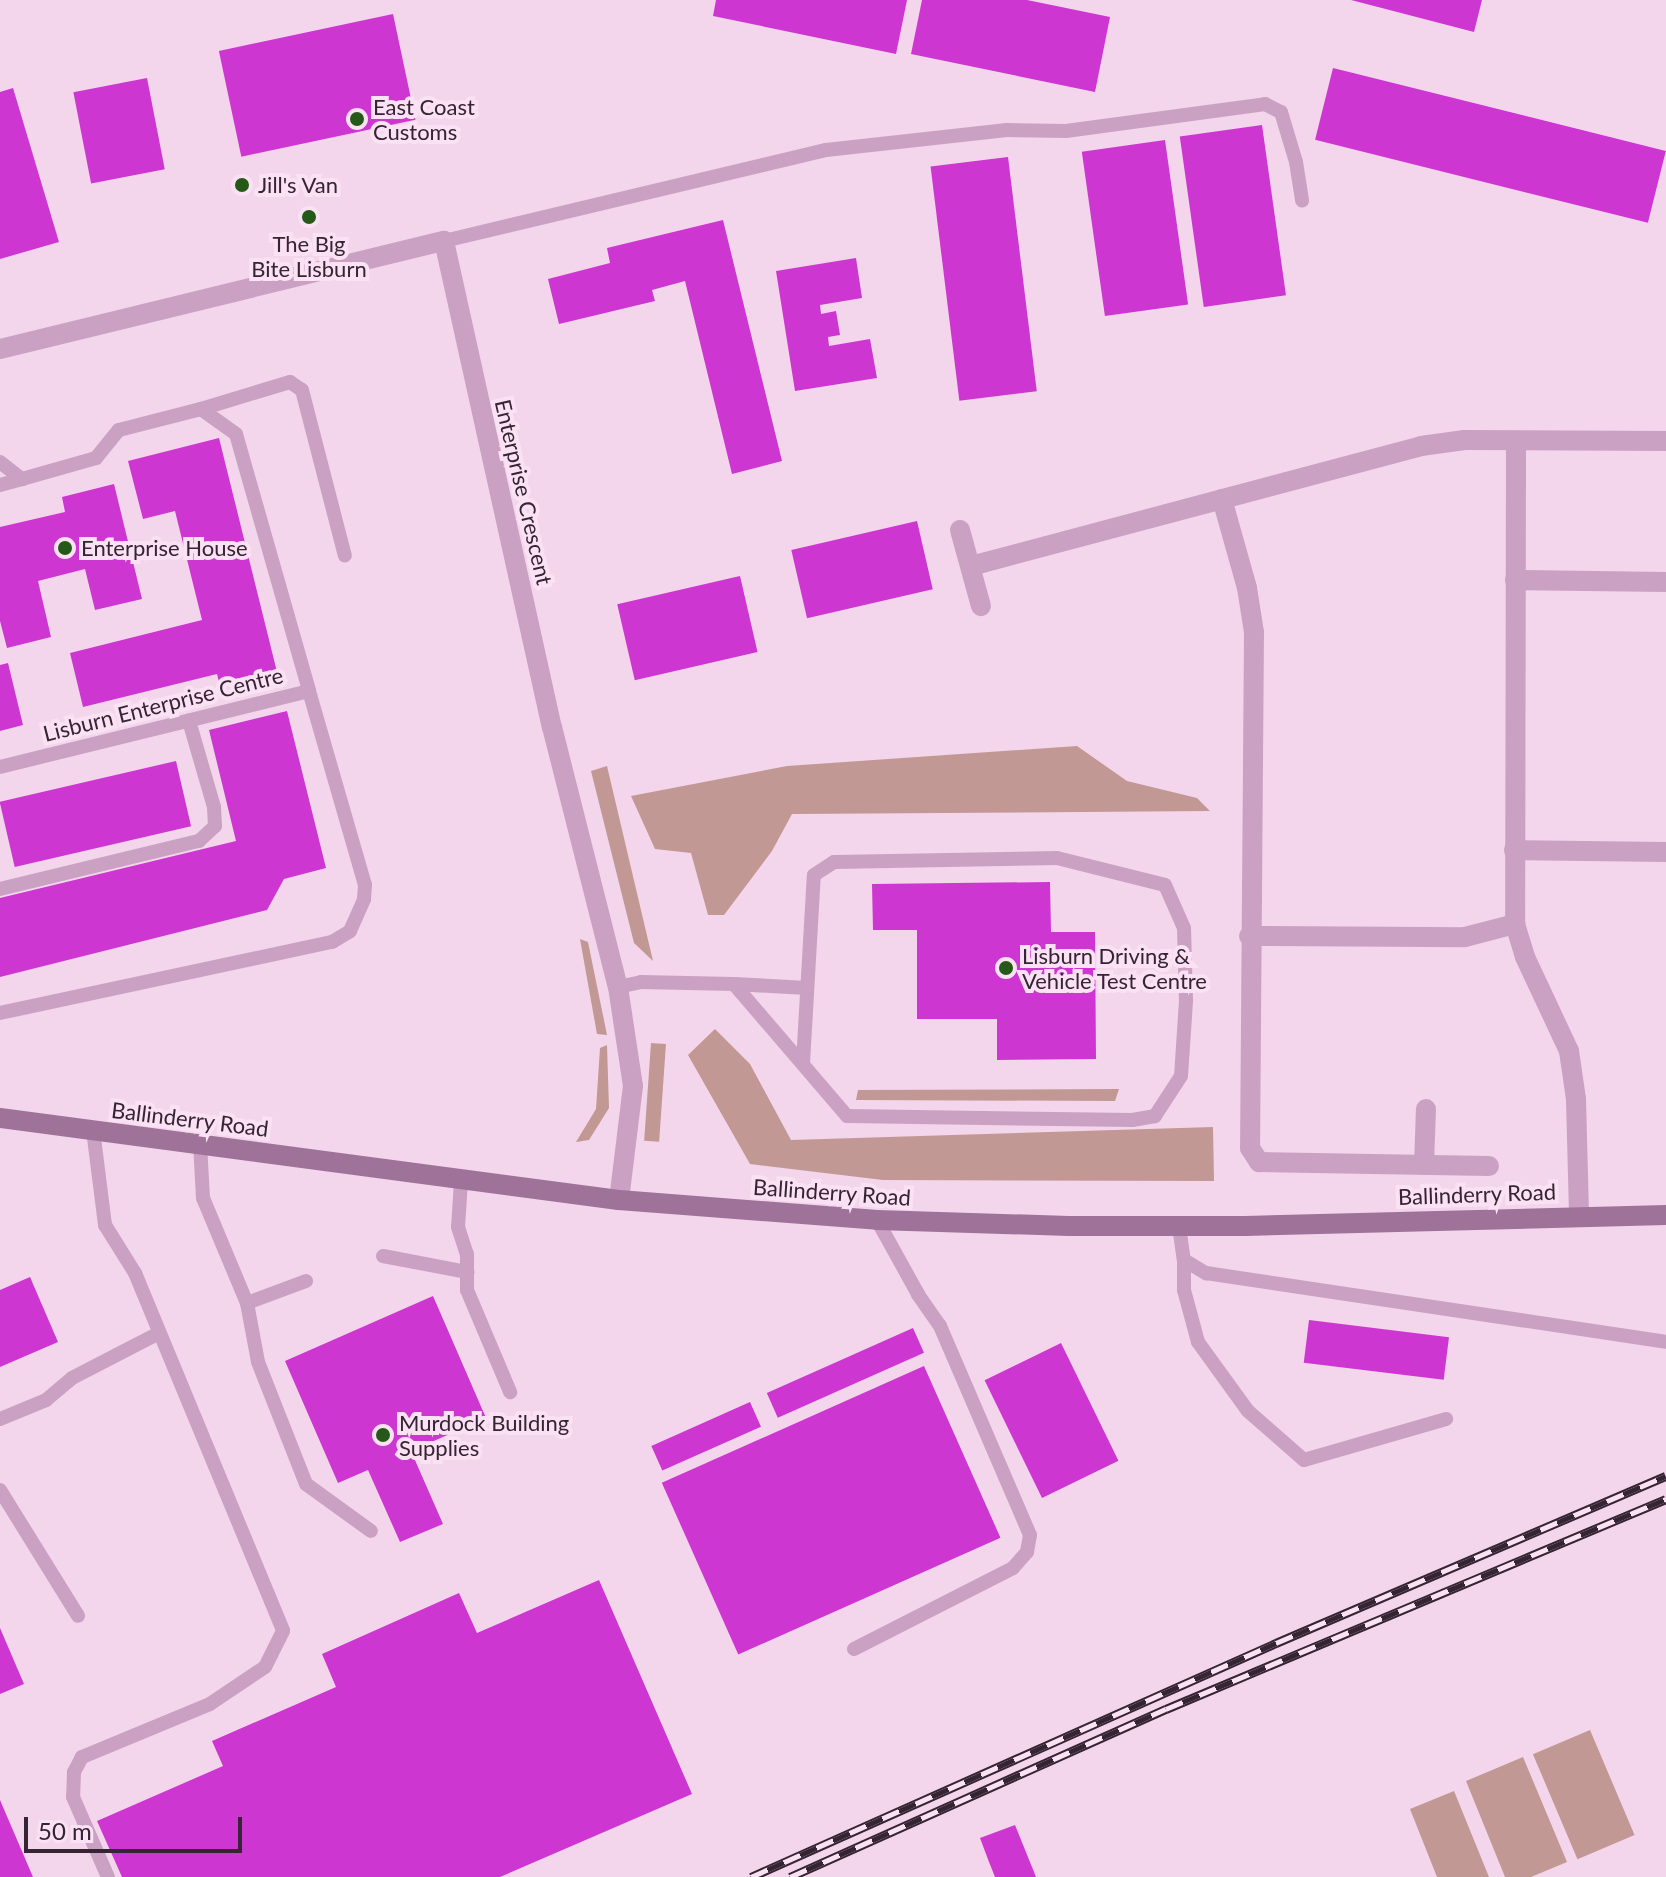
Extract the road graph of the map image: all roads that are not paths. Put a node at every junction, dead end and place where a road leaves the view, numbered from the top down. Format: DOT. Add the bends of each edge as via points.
graph roads {
  1 [pos="1302,201"];
  2 [pos="444,241"];
  3 [pos="0,349"];
  4 [pos="201,409"];
  5 [pos="1666,441"];
  6 [pos="1516,442"];
  7 [pos="0,462"];
  8 [pos="22,479"];
  9 [pos="0,485"];
  10 [pos="1222,499"];
  11 [pos="960,530"];
  12 [pos="345,556"];
  13 [pos="971,566"];
  14 [pos="1515,580"];
  15 [pos="1666,582"];
  16 [pos="981,606"];
  17 [pos="309,691"];
  18 [pos="189,721"];
  19 [pos="0,767"];
  20 [pos="1514,850"];
  21 [pos="1666,852"];
  22 [pos="0,889"];
  23 [pos="1515,924"];
  24 [pos="1249,936"];
  25 [pos="734,984"];
  26 [pos="618,987"];
  27 [pos="807,988"];
  28 [pos="0,1013"];
  29 [pos="803,1063"];
  30 [pos="1426,1109"];
  31 [pos="0,1118"];
  32 [pos="93,1130"];
  33 [pos="200,1143"];
  34 [pos="1424,1165"];
  35 [pos="1489,1166"];
  36 [pos="461,1181"];
  37 [pos="619,1200"];
  38 [pos="1579,1215"];
  39 [pos="1666,1215"];
  40 [pos="877,1220"];
  41 [pos="1179,1226"];
  42 [pos="383,1256"];
  43 [pos="1184,1260"];
  44 [pos="467,1272"];
  45 [pos="306,1281"];
  46 [pos="247,1303"];
  47 [pos="159,1333"];
  48 [pos="1666,1342"];
  49 [pos="510,1392"];
  50 [pos="0,1419"];
  51 [pos="1446,1419"];
  52 [pos="0,1490"];
  53 [pos="371,1531"];
  54 [pos="78,1616"];
  55 [pos="854,1649"];
  56 [pos="108,1877"];
  1 -- 2 [label="lane" via="1281,112 1265,104 1066,131 1007,130 826,150"];
  2 -- 3 [label="street"];
  2 -- 26 [label="street, Enterprise Crescent" via="552,727"];
  4 -- 8 [label="lane" via="119,430 96,458"];
  4 -- 12 [label="lane" via="290,382 302,390"];
  4 -- 17 [label="lane, Lisburn Enterprise Centre" via="236,434"];
  5 -- 6 [label="street"];
  6 -- 10 [label="street" via="1465,440 1421,446"];
  6 -- 14 [label="street"];
  7 -- 8 [label="lane"];
  8 -- 9 [label="lane"];
  10 -- 13 [label="street"];
  10 -- 24 [label="street" via="1254,632"];
  11 -- 13 [label="street"];
  13 -- 16 [label="street"];
  14 -- 15 [label="street"];
  14 -- 20 [label="street"];
  17 -- 18 [label="lane, Lisburn Enterprise Centre"];
  17 -- 28 [label="lane" via="365,885 350,931 332,942"];
  18 -- 19 [label="lane, Lisburn Enterprise Centre"];
  18 -- 22 [label="lane" via="214,807 215,826 199,841"];
  20 -- 21 [label="street"];
  20 -- 23 [label="street"];
  23 -- 24 [label="street" via="1465,937"];
  23 -- 38 [label="street" via="1569,1051 1576,1099"];
  24 -- 34 [label="street" via="1250,1148 1259,1162"];
  25 -- 26 [label="lane" via="641,982"];
  25 -- 27 [label="lane"];
  25 -- 29 [label="lane"];
  26 -- 37 [label="street, Enterprise Crescent" via="633,1086"];
  27 -- 29 [label="lane"];
  27 -- 29 [label="lane" via="814,875 834,862 1057,858 1165,885 1184,928 1181,1076 1155,1116 847,1116"];
  30 -- 34 [label="street"];
  31 -- 32 [label="main road, Ballinderry Road"];
  32 -- 33 [label="main road, Ballinderry Road"];
  32 -- 47 [label="lane" via="105,1225 135,1273"];
  33 -- 36 [label="main road, Ballinderry Road"];
  33 -- 46 [label="lane" via="203,1198"];
  34 -- 35 [label="street"];
  36 -- 37 [label="main road, Ballinderry Road"];
  36 -- 44 [label="lane" via="458,1227"];
  37 -- 40 [label="main road, Ballinderry Road"];
  38 -- 39 [label="main road, Ballinderry Road"];
  38 -- 41 [label="main road, Ballinderry Road"];
  40 -- 41 [label="main road, Ballinderry Road"];
  40 -- 55 [label="lane" via="940,1326 1030,1535 1027,1552 1013,1568"];
  41 -- 43 [label="lane"];
  42 -- 44 [label="lane"];
  43 -- 48 [label="lane" via="1206,1273"];
  43 -- 51 [label="lane" via="1184,1290 1198,1342 1248,1411 1304,1460"];
  44 -- 49 [label="lane" via="467,1290"];
  45 -- 46 [label="lane"];
  46 -- 53 [label="lane" via="258,1362 306,1484"];
  47 -- 50 [label="lane" via="72,1378 46,1400"];
  47 -- 56 [label="lane" via="283,1631 265,1667 210,1704 82,1757 74,1772 73,1797"];
  52 -- 54 [label="lane"];
}
